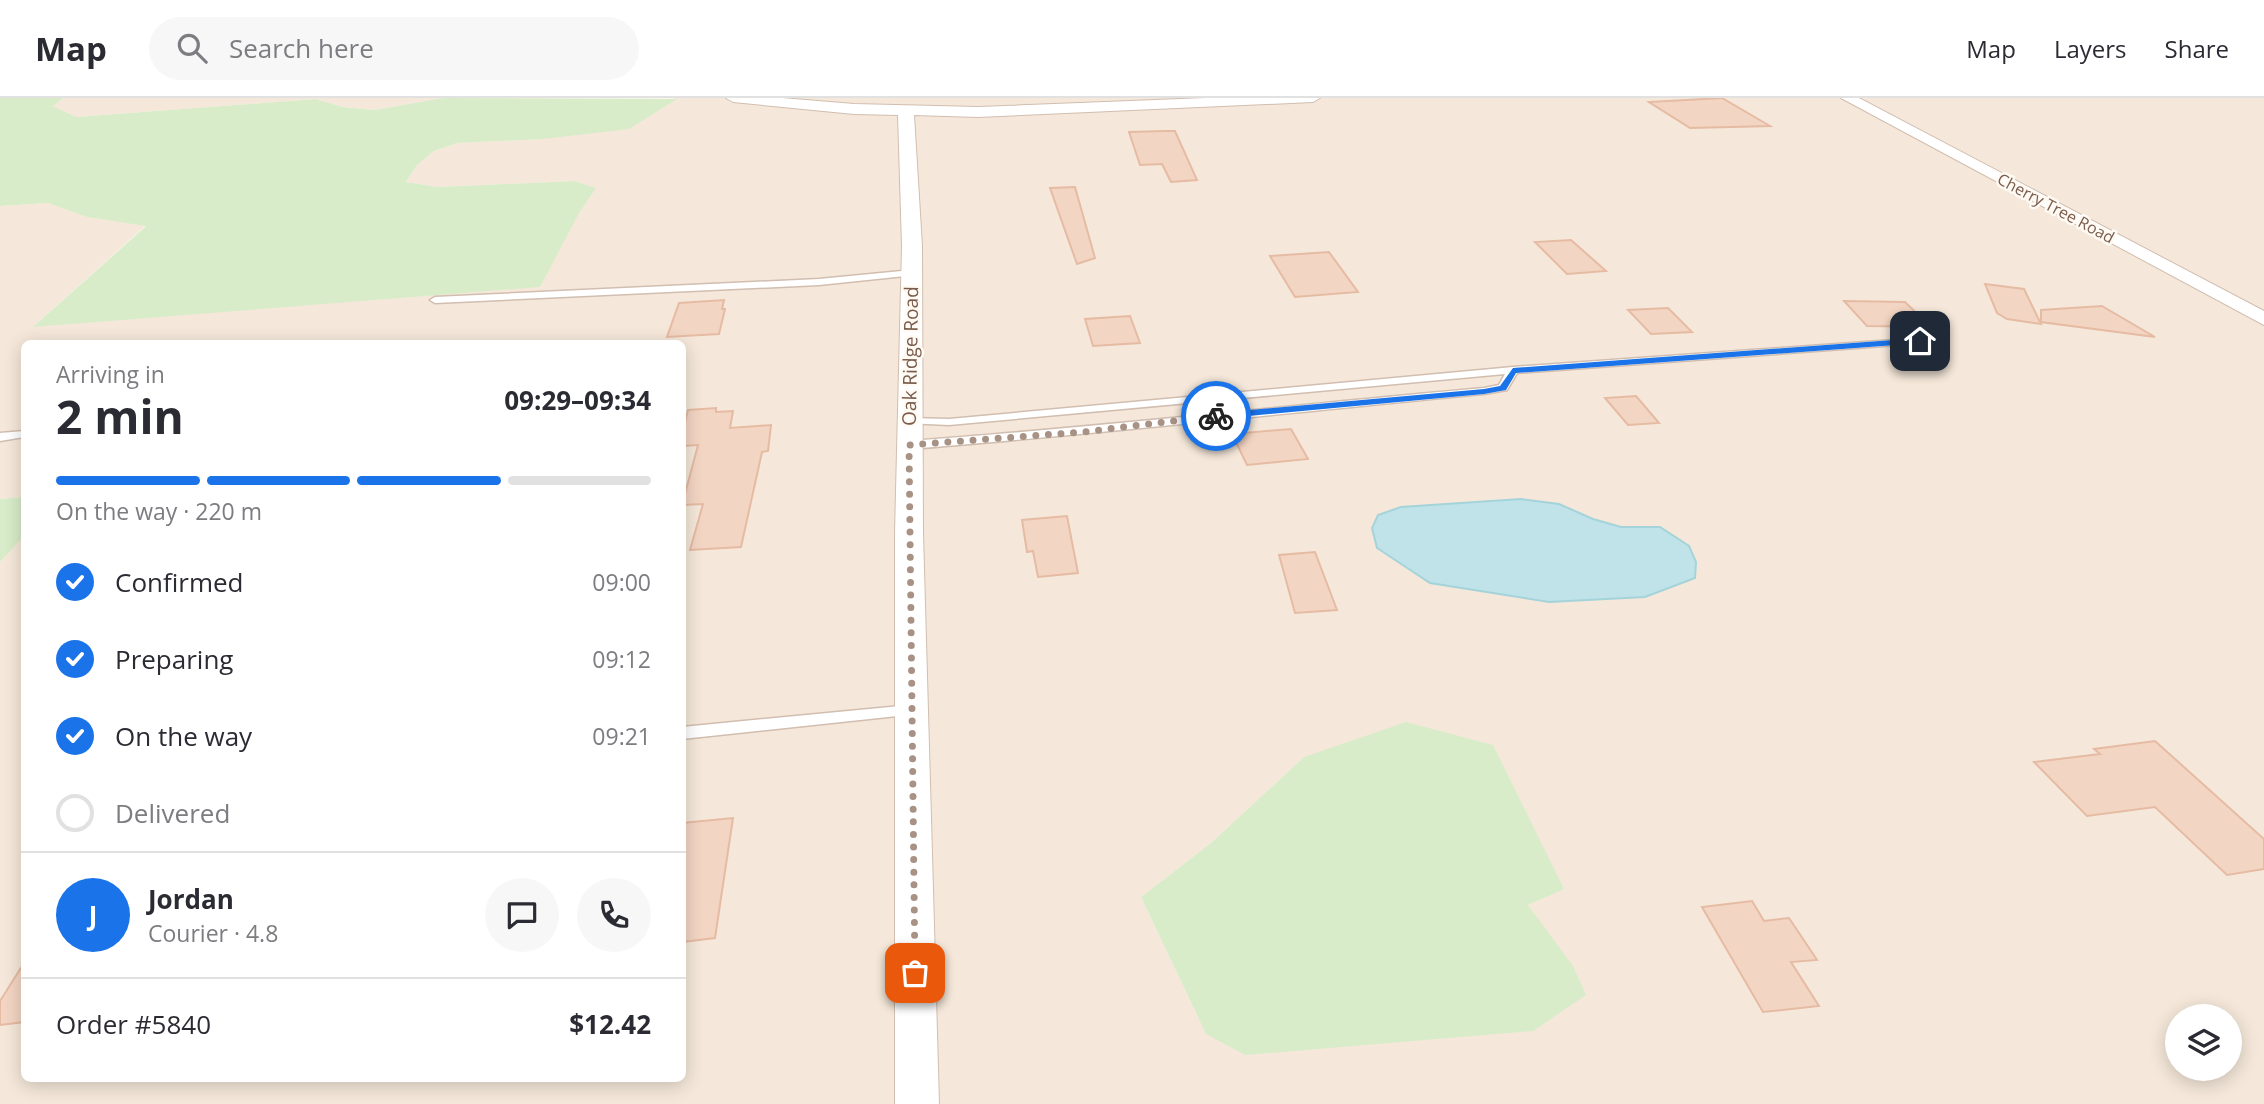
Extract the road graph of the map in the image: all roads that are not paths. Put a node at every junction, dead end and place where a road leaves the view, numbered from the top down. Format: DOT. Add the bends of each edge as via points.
graph roads {
  1 [pos="733,98"];
  2 [pos="1313,98"];
  3 [pos="1848,98"];
  4 [pos="906,111"];
  5 [pos="912,273"];
  6 [pos="435,300"];
  7 [pos="2264,319"];
  8 [pos="1920,341"];
  9 [pos="1513,370"];
  10 [pos="909,433"];
  11 [pos="21,434"];
  12 [pos="0,438"];
  13 [pos="911,710"];
  14 [pos="686,733"];
  15 [pos="917,1104"];
  1 -- 4 [label="street"];
  2 -- 4 [label="street" via="1027,111"];
  3 -- 7 [label="street, Cherry Tree Road"];
  4 -- 5 [label="street, Oak Ridge Road"];
  5 -- 6 [label="lane" via="819,282"];
  5 -- 10 [label="street, Oak Ridge Road"];
  8 -- 9 [label="lane"];
  9 -- 10 [label="lane" via="949,422"];
  9 -- 10 [label="lane" via="1503,388 1484,391 1083,432"];
  10 -- 13 [label="street, Oak Ridge Road"];
  11 -- 12 [label="lane"];
  13 -- 14 [label="lane"];
  13 -- 15 [label="street, Oak Ridge Road"];
}
